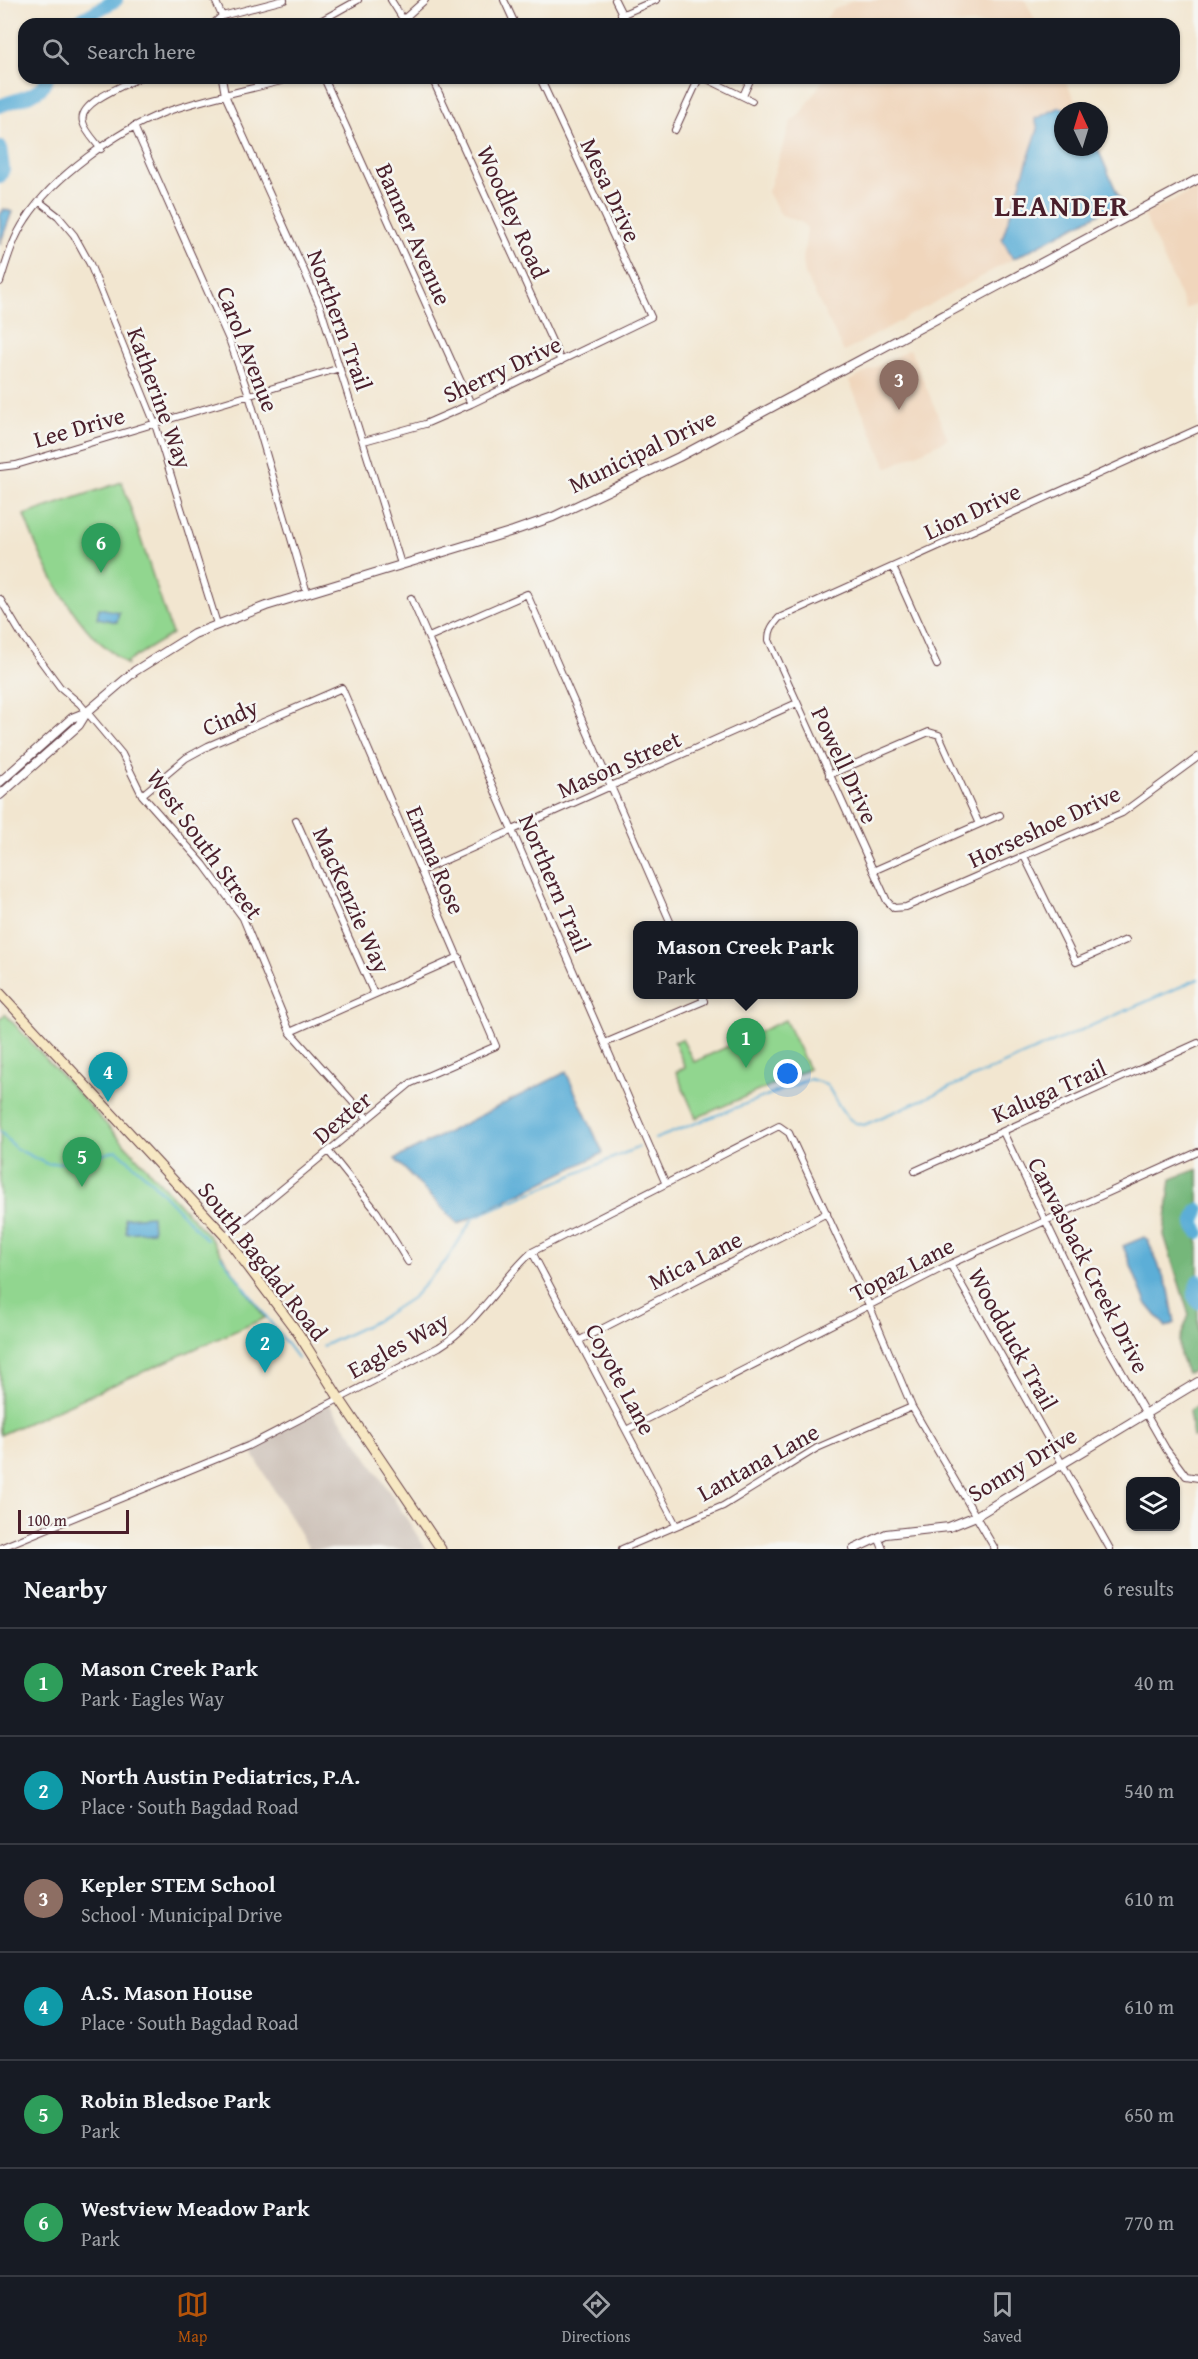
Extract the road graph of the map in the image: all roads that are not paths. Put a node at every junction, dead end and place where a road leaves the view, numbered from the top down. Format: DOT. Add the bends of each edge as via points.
graph roads {
  1 [pos="215,0"];
  2 [pos="284,0"];
  3 [pos="358,0"];
  4 [pos="391,0"];
  5 [pos="425,0"];
  6 [pos="504,0"];
  7 [pos="615,0"];
  8 [pos="656,0"];
  9 [pos="621,15"];
  10 [pos="222,16"];
  11 [pos="220,18"];
  12 [pos="326,18"];
  13 [pos="401,18"];
  14 [pos="407,18"];
  15 [pos="512,18"];
  16 [pos="623,18"];
  17 [pos="128,84"];
  18 [pos="223,84"];
  19 [pos="268,84"];
  20 [pos="327,84"];
  21 [pos="435,84"];
  22 [pos="543,84"];
  23 [pos="696,84"];
  24 [pos="718,84"];
  25 [pos="748,84"];
  26 [pos="225,95"];
  27 [pos="743,96"];
  28 [pos="752,101"];
  29 [pos="134,126"];
  30 [pos="675,130"];
  31 [pos="101,149"];
  32 [pos="1198,179"];
  33 [pos="40,201"];
  34 [pos="0,282"];
  35 [pos="651,317"];
  36 [pos="561,361"];
  37 [pos="340,368"];
  38 [pos="249,395"];
  39 [pos="471,404"];
  40 [pos="155,424"];
  41 [pos="1198,429"];
  42 [pos="364,441"];
  43 [pos="0,467"];
  44 [pos="401,564"];
  45 [pos="893,567"];
  46 [pos="307,593"];
  47 [pos="411,598"];
  48 [pos="0,599"];
  49 [pos="217,624"];
  50 [pos="769,634"];
  51 [pos="429,637"];
  52 [pos="937,665"];
  53 [pos="342,688"];
  54 [pos="797,703"];
  55 [pos="87,712"];
  56 [pos="28,757"];
  57 [pos="1198,757"];
  58 [pos="34,764"];
  59 [pos="829,775"];
  60 [pos="0,782"];
  61 [pos="613,787"];
  62 [pos="0,795"];
  63 [pos="142,795"];
  64 [pos="1000,815"];
  65 [pos="296,820"];
  66 [pos="979,824"];
  67 [pos="512,830"];
  68 [pos="1024,856"];
  69 [pos="421,871"];
  70 [pos="873,871"];
  71 [pos="894,908"];
  72 [pos="670,921"];
  73 [pos="1126,940"];
  74 [pos="459,957"];
  75 [pos="0,993"];
  76 [pos="374,994"];
  77 [pos="701,999"];
  78 [pos="290,1032"];
  79 [pos="605,1043"];
  80 [pos="1198,1044"];
  81 [pos="496,1046"];
  82 [pos="367,1118"];
  83 [pos="1004,1132"];
  84 [pos="329,1152"];
  85 [pos="1198,1152"];
  86 [pos="915,1171"];
  87 [pos="665,1182"];
  88 [pos="827,1213"];
  89 [pos="1045,1221"];
  90 [pos="225,1236"];
  91 [pos="532,1252"];
  92 [pos="408,1262"];
  93 [pos="950,1264"];
  94 [pos="869,1305"];
  95 [pos="580,1340"];
  96 [pos="1198,1382"];
  97 [pos="339,1398"];
  98 [pos="912,1407"];
  99 [pos="1145,1413"];
  100 [pos="628,1430"];
  101 [pos="1061,1463"];
  102 [pos="1198,1478"];
  103 [pos="976,1516"];
  104 [pos="676,1525"];
  105 [pos="878,1537"];
  106 [pos="0,1548"];
  107 [pos="441,1549"];
  108 [pos="622,1549"];
  109 [pos="854,1549"];
  110 [pos="884,1549"];
  111 [pos="995,1549"];
  112 [pos="1110,1549"];
  1 -- 10 [label="street"];
  2 -- 10 [label="street"];
  3 -- 12 [label="street"];
  4 -- 13 [label="street"];
  5 -- 14 [label="street"];
  6 -- 15 [label="street"];
  7 -- 9 [label="street"];
  8 -- 9 [label="street"];
  9 -- 16 [label="street"];
  10 -- 11 [label="street"];
  17 -- 31 [label="street" via="83,111 83,123"];
  18 -- 26 [label="street, Northern Trail"];
  19 -- 26 [label="street"];
  20 -- 39 [label="street, Banner Avenue"];
  21 -- 36 [label="street, Woodley Road"];
  22 -- 35 [label="street, Mesa Drive"];
  23 -- 30 [label="street"];
  24 -- 27 [label="street"];
  25 -- 27 [label="street"];
  26 -- 29 [label="street"];
  26 -- 37 [label="street, Northern Trail" via="320,306"];
  27 -- 28 [label="street"];
  29 -- 31 [label="street"];
  29 -- 38 [label="street, Carol Avenue" via="230,342"];
  31 -- 33 [label="street" via="64,176"];
  32 -- 44 [label="street, Municipal Drive" via="639,476 537,523"];
  33 -- 34 [label="street" via="11,247"];
  33 -- 40 [label="street, Katherine Way" via="74,235 90,264"];
  35 -- 36 [label="street, Sherry Drive"];
  36 -- 39 [label="street, Sherry Drive"];
  37 -- 38 [label="street, Lee Drive"];
  37 -- 42 [label="street, Northern Trail"];
  38 -- 40 [label="street, Lee Drive"];
  38 -- 46 [label="street, Carol Avenue"];
  39 -- 42 [label="street, Sherry Drive"];
  40 -- 43 [label="street, Lee Drive"];
  40 -- 49 [label="street, Katherine Way"];
  41 -- 45 [label="street, Lion Drive"];
  42 -- 44 [label="street, Northern Trail"];
  44 -- 46 [label="street, Municipal Drive"];
  45 -- 50 [label="street, Lion Drive" via="779,618"];
  45 -- 52 [label="street"];
  46 -- 49 [label="street, Municipal Drive"];
  47 -- 51 [label="street, Northern Trail"];
  48 -- 55 [label="street, West South Street" via="60,687"];
  49 -- 55 [label="street, Municipal Drive" via="142,667"];
  50 -- 54 [label="street, Powell Drive"];
  51 -- 61 [label="street" via="527,594"];
  51 -- 67 [label="street, Northern Trail"];
  53 -- 63 [label="street, Cindy" via="208,746 186,758"];
  53 -- 69 [label="street, Emma Rose"];
  54 -- 59 [label="street, Powell Drive"];
  54 -- 61 [label="street, Mason Street"];
  55 -- 56 [label="street, Municipal Drive" via="72,718"];
  55 -- 58 [label="street, Municipal Drive" via="79,725"];
  55 -- 63 [label="street, West South Street" via="123,754"];
  56 -- 58 [label="street"];
  56 -- 60 [label="street, Municipal Drive"];
  57 -- 68 [label="street, Horseshoe Drive" via="1122,813"];
  58 -- 62 [label="street, Municipal Drive"];
  59 -- 66 [label="street" via="929,732 939,735"];
  59 -- 70 [label="street, Powell Drive"];
  61 -- 67 [label="street, Mason Street"];
  61 -- 72 [label="street"];
  63 -- 78 [label="street, West South Street" via="204,865 243,918"];
  64 -- 66 [label="street"];
  65 -- 76 [label="street, MacKenzie Way"];
  66 -- 70 [label="street"];
  67 -- 69 [label="street, Mason Street"];
  67 -- 79 [label="street, Northern Trail"];
  68 -- 71 [label="street, Horseshoe Drive" via="906,907"];
  68 -- 73 [label="street" via="1076,962"];
  69 -- 74 [label="street, Emma Rose"];
  70 -- 71 [label="street, Powell Drive"];
  74 -- 76 [label="street"];
  74 -- 81 [label="street, Emma Rose"];
  75 -- 90 [label="main road, South Bagdad Road"];
  76 -- 78 [label="street"];
  77 -- 79 [label="street"];
  78 -- 82 [label="street, West South Street"];
  79 -- 87 [label="street, Northern Trail"];
  80 -- 83 [label="street, Kaluga Trail"];
  81 -- 82 [label="street, Dexter" via="411,1083"];
  82 -- 84 [label="street, Dexter"];
  83 -- 86 [label="street, Kaluga Trail"];
  83 -- 89 [label="street, Canvasback Creek Drive"];
  84 -- 90 [label="street, Dexter"];
  84 -- 92 [label="street" via="377,1212"];
  85 -- 89 [label="street, Topaz Lane"];
  87 -- 88 [label="street, Eagles Way" via="773,1127 782,1127 789,1133"];
  87 -- 91 [label="street, Eagles Way"];
  88 -- 94 [label="street"];
  88 -- 95 [label="street, Mica Lane"];
  89 -- 93 [label="street, Topaz Lane"];
  89 -- 99 [label="street, Canvasback Creek Drive" via="1099,1332"];
  90 -- 97 [label="main road, South Bagdad Road" via="298,1333"];
  91 -- 95 [label="street, Coyote Lane"];
  91 -- 97 [label="street, Eagles Way" via="449,1341"];
  93 -- 94 [label="street, Topaz Lane"];
  93 -- 101 [label="street, Woodduck Trail"];
  94 -- 98 [label="street"];
  94 -- 100 [label="street, Topaz Lane"];
  95 -- 100 [label="street, Coyote Lane"];
  96 -- 99 [label="street, Sonny Drive"];
  97 -- 106 [label="street, Eagles Way" via="248,1446"];
  97 -- 107 [label="main road, South Bagdad Road"];
  98 -- 103 [label="street"];
  98 -- 104 [label="street, Lantana Lane" via="817,1448 723,1506"];
  99 -- 101 [label="street, Sonny Drive"];
  99 -- 102 [label="street, Canvasback Creek Drive" via="1186,1476"];
  100 -- 104 [label="street, Coyote Lane"];
  101 -- 103 [label="street, Sonny Drive"];
  101 -- 112 [label="street, Woodduck Trail"];
  103 -- 105 [label="street, Sonny Drive" via="949,1527"];
  103 -- 111 [label="street"];
  104 -- 108 [label="street, Lantana Lane"];
  105 -- 109 [label="street, Sonny Drive"];
  105 -- 110 [label="street"];
}
